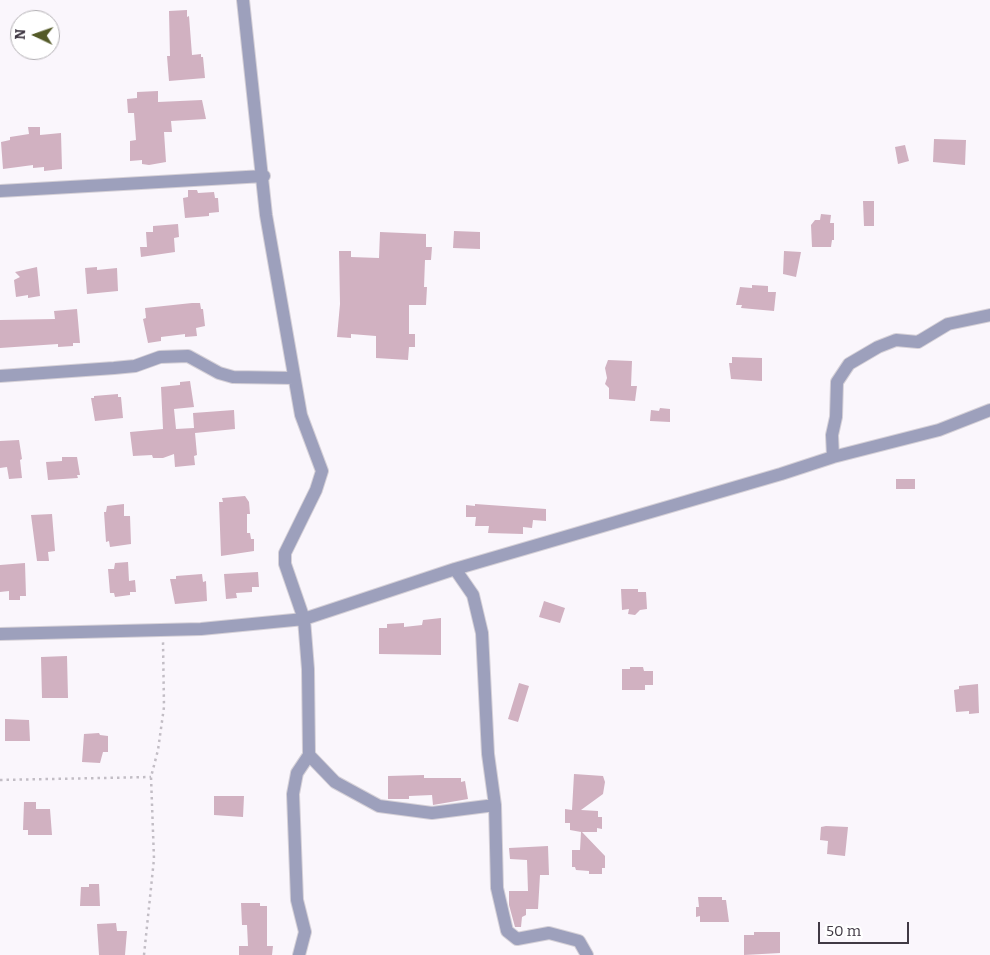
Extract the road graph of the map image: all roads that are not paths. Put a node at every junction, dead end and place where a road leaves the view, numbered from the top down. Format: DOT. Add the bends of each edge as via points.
graph roads {
  1 [pos="244,0"];
  2 [pos="264,176"];
  3 [pos="0,191"];
  4 [pos="990,315"];
  5 [pos="0,376"];
  6 [pos="294,378"];
  7 [pos="990,410"];
  8 [pos="833,457"];
  9 [pos="455,569"];
  10 [pos="304,620"];
  11 [pos="0,634"];
  12 [pos="309,755"];
  13 [pos="495,805"];
  14 [pos="299,955"];
  15 [pos="587,955"];
  1 -- 2 [label="street"];
  2 -- 3 [label="street"];
  2 -- 6 [label="street" via="266,215"];
  4 -- 8 [label="street" via="948,324 918,342 896,340 849,364 837,382"];
  5 -- 6 [label="street" via="134,366 160,357 188,356 233,377"];
  6 -- 10 [label="street" via="302,415 322,471 285,553 285,564"];
  7 -- 8 [label="street" via="939,430"];
  8 -- 9 [label="street"];
  9 -- 10 [label="street"];
  9 -- 13 [label="street" via="473,595 482,633 488,754"];
  10 -- 11 [label="street" via="201,629"];
  10 -- 12 [label="street"];
  12 -- 13 [label="street" via="335,782 379,806 432,813"];
  12 -- 14 [label="street" via="297,773 293,794 297,900 305,932"];
  13 -- 15 [label="street" via="497,888 506,931 517,939 549,933 579,941"];
}
